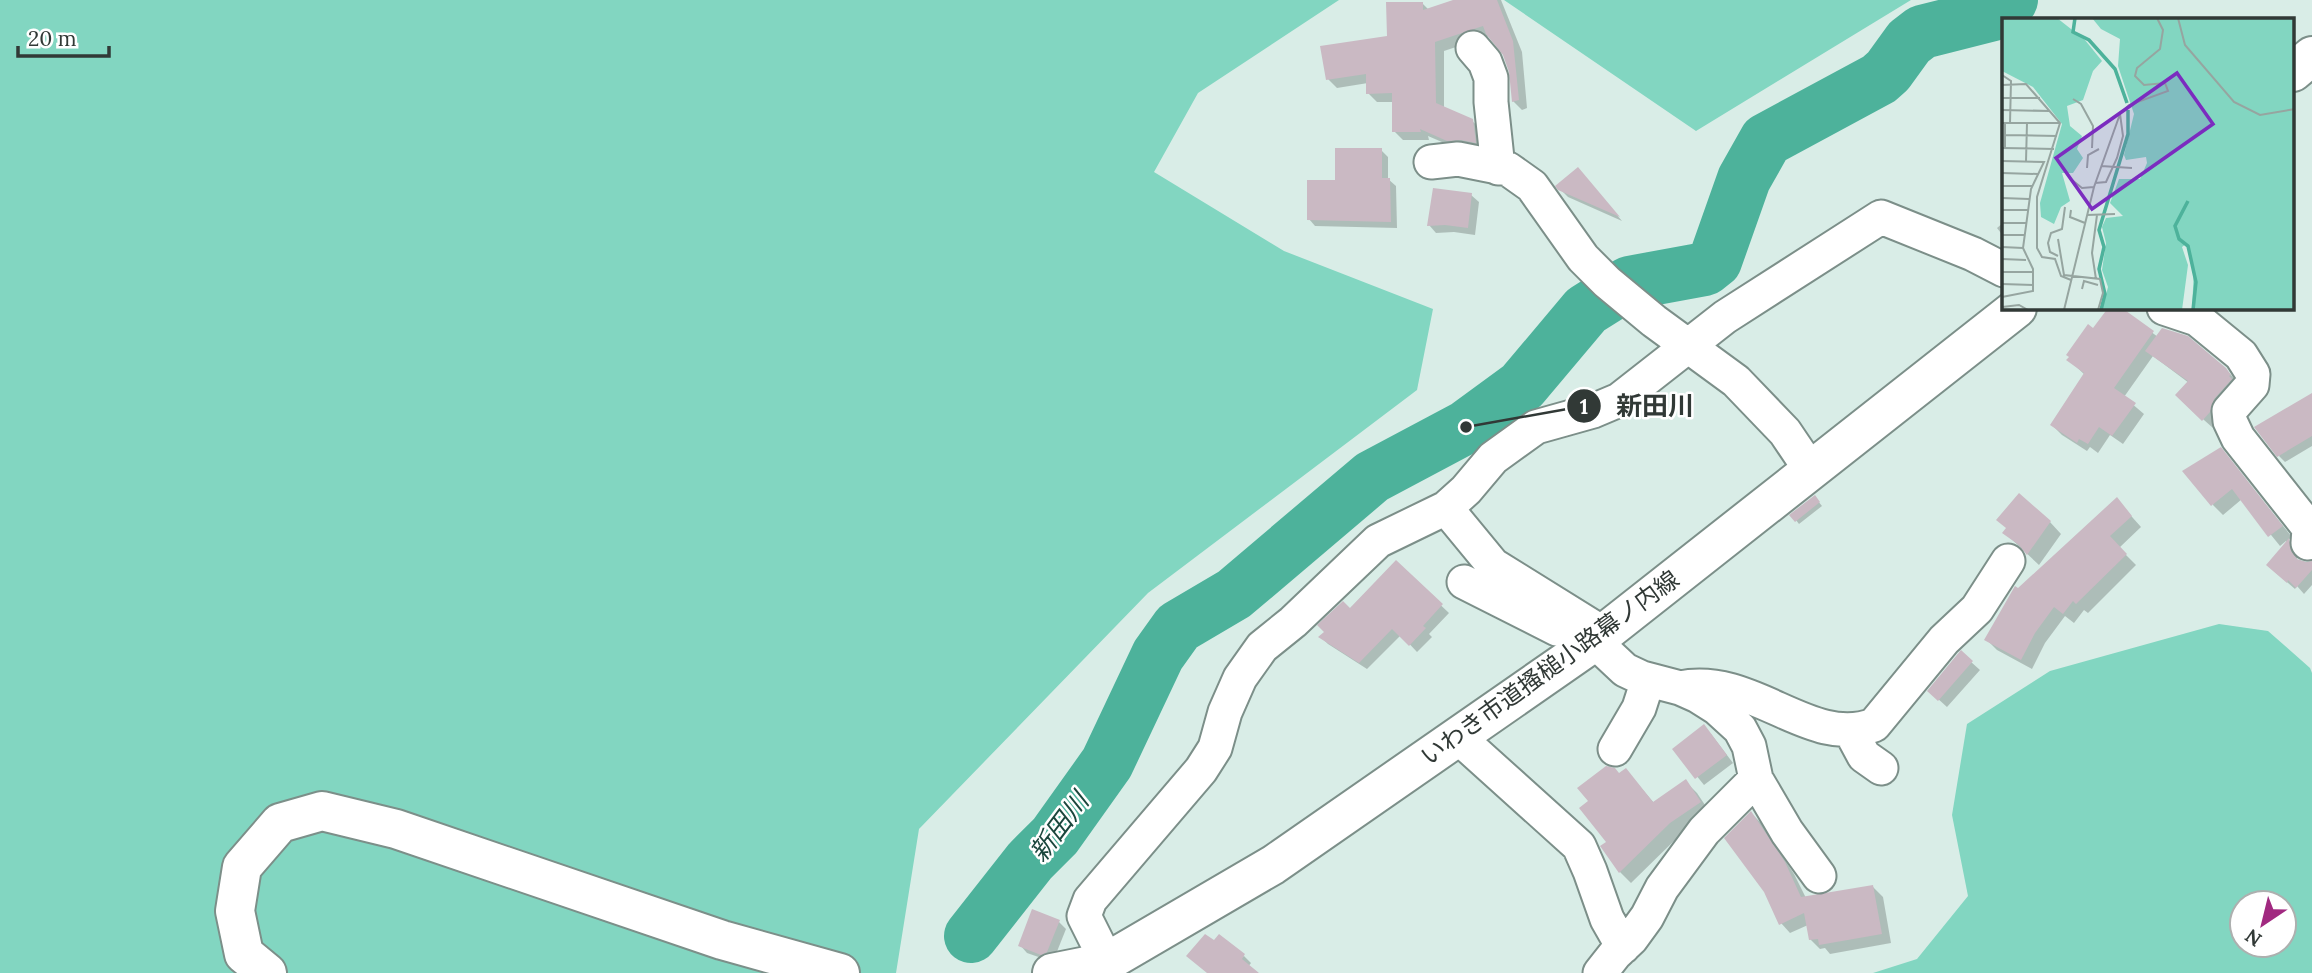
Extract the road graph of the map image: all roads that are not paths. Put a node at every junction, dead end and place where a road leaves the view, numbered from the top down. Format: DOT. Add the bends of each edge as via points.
graph roads {
  1 [pos="1473,48"];
  2 [pos="2312,56"];
  3 [pos="2294,71"];
  4 [pos="1431,162"];
  5 [pos="1499,168"];
  6 [pos="2002,269"];
  7 [pos="2014,310"];
  8 [pos="2170,310"];
  9 [pos="1688,345"];
  10 [pos="1810,469"];
  11 [pos="1446,508"];
  12 [pos="2308,542"];
  13 [pos="2008,561"];
  14 [pos="1464,582"];
  15 [pos="1594,641"];
  16 [pos="1664,684"];
  17 [pos="1850,730"];
  18 [pos="1458,737"];
  19 [pos="1615,749"];
  20 [pos="1881,768"];
  21 [pos="1756,779"];
  22 [pos="1819,876"];
  23 [pos="1623,947"];
  24 [pos="1107,962"];
  25 [pos="267,973"];
  26 [pos="840,973"];
  27 [pos="1052,973"];
  28 [pos="1600,973"];
  1 -- 5 [label="street" via="1491,78"];
  2 -- 3 [label="street"];
  4 -- 5 [label="street" via="1458,159"];
  5 -- 9 [label="street" via="1532,186 1583,258 1616,290"];
  6 -- 9 [label="street" via="1881,217"];
  7 -- 10 [label="street, いわき市道搔槌小路幕ノ内線"];
  8 -- 12 [label="street" via="2197,319 2241,355 2253,374 2252,385 2229,411 2230,421 2238,438 2309,528"];
  9 -- 10 [label="street" via="1736,381 1785,432"];
  9 -- 11 [label="street" via="1619,400 1536,427 1493,458"];
  10 -- 15 [label="street, いわき市道搔槌小路幕ノ内線"];
  11 -- 15 [label="street" via="1493,565"];
  11 -- 24 [label="street" via="1378,541 1262,647 1240,678 1215,748 1201,771 1090,900 1084,916"];
  13 -- 17 [label="street" via="1977,608 1944,640 1882,717 1874,725"];
  14 -- 15 [label="street"];
  15 -- 16 [label="street" via="1625,670"];
  15 -- 18 [label="street, いわき市道搔槌小路幕ノ内線"];
  16 -- 17 [label="street" via="1735,690 1822,727"];
  16 -- 19 [label="street" via="1639,708"];
  16 -- 21 [label="street" via="1717,708 1740,729"];
  17 -- 20 [label="street" via="1864,756"];
  18 -- 23 [label="street" via="1579,846"];
  18 -- 24 [label="street, いわき市道搔槌小路幕ノ内線" via="1273,865"];
  21 -- 22 [label="street"];
  21 -- 23 [label="street" via="1704,831"];
  23 -- 28 [label="street"];
  24 -- 27 [label="street, いわき市道搔槌小路幕ノ内線"];
  25 -- 26 [label="street" via="244,954 235,911 243,867 280,823 322,811 396,829 722,940"];
}
